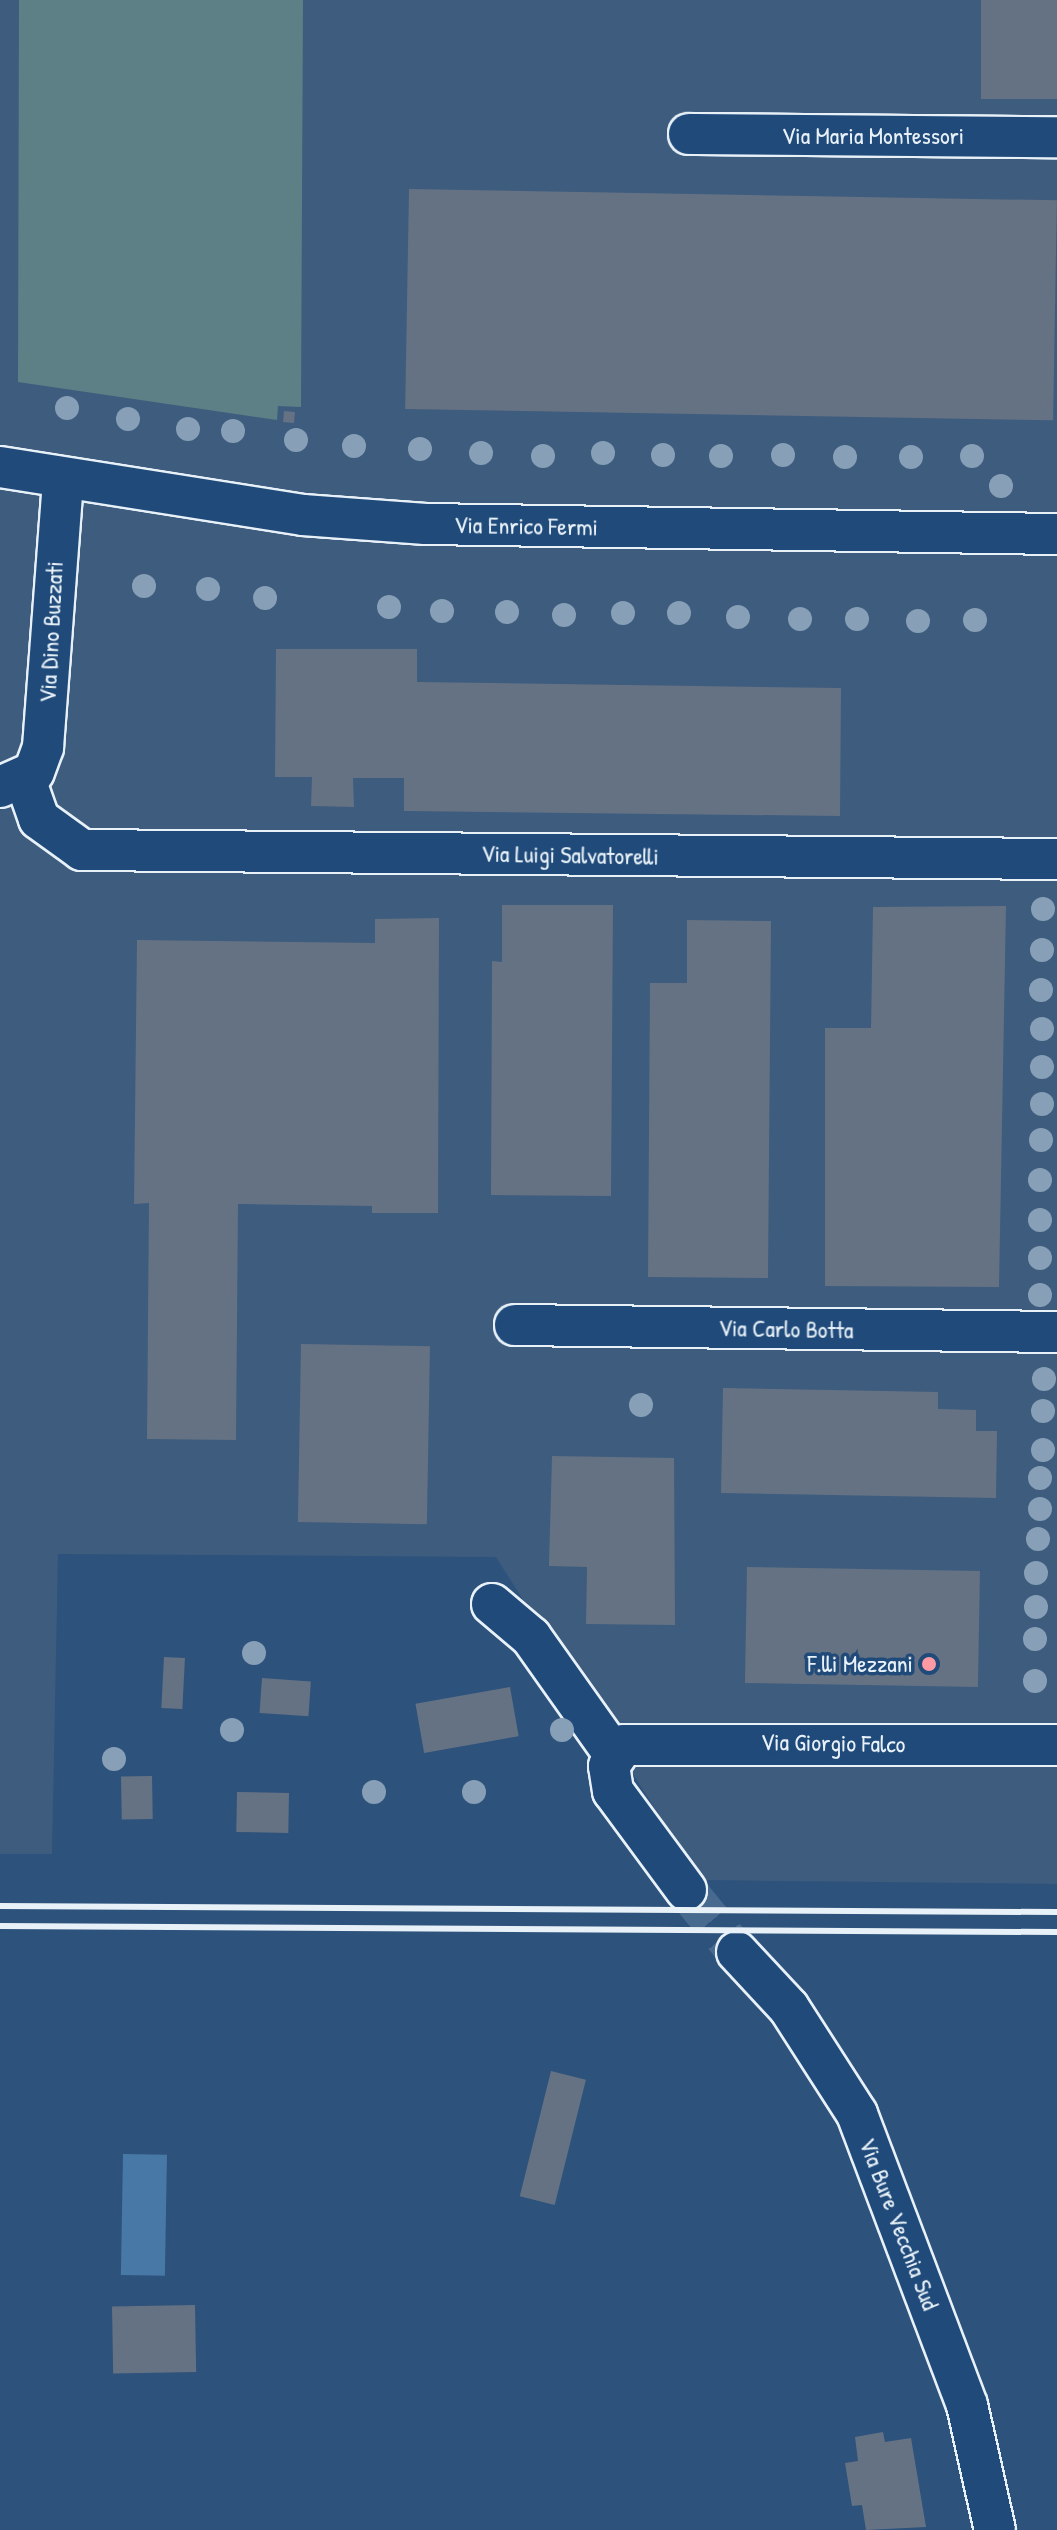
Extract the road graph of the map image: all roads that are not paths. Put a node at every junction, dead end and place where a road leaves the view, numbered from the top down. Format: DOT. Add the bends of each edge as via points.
graph roads {
  1 [pos="689,134"];
  2 [pos="1057,137"];
  3 [pos="0,467"];
  4 [pos="63,479"];
  5 [pos="1057,534"];
  6 [pos="13,783"];
  7 [pos="82,850"];
  8 [pos="1057,859"];
  9 [pos="515,1325"];
  10 [pos="1057,1332"];
  11 [pos="492,1604"];
  12 [pos="1057,1745"];
  13 [pos="613,1753"];
  14 [pos="686,1890"];
  15 [pos="737,1952"];
  16 [pos="995,2530"];
  1 -- 2 [label="street, Via Maria Montessori"];
  3 -- 4 [label="street, Via Enrico Fermi"];
  4 -- 5 [label="street, Via Enrico Fermi" via="303,515 426,524"];
  4 -- 6 [label="street, Via Dino Buzzati" via="46,726 40,762"];
  6 -- 7 [label="street, Via Dino Buzzati" via="39,819"];
  7 -- 8 [label="street, Via Luigi Salvatorelli"];
  9 -- 10 [label="street, Via Carlo Botta"];
  11 -- 13 [label="street" via="531,1637"];
  12 -- 13 [label="street, Via Giorgio Falco" via="635,1741"];
  13 -- 14 [label="street" via="608,1779 613,1791"];
  15 -- 16 [label="street, Via Bure Vecchia Sud" via="789,2008 857,2114 967,2405"];
}
